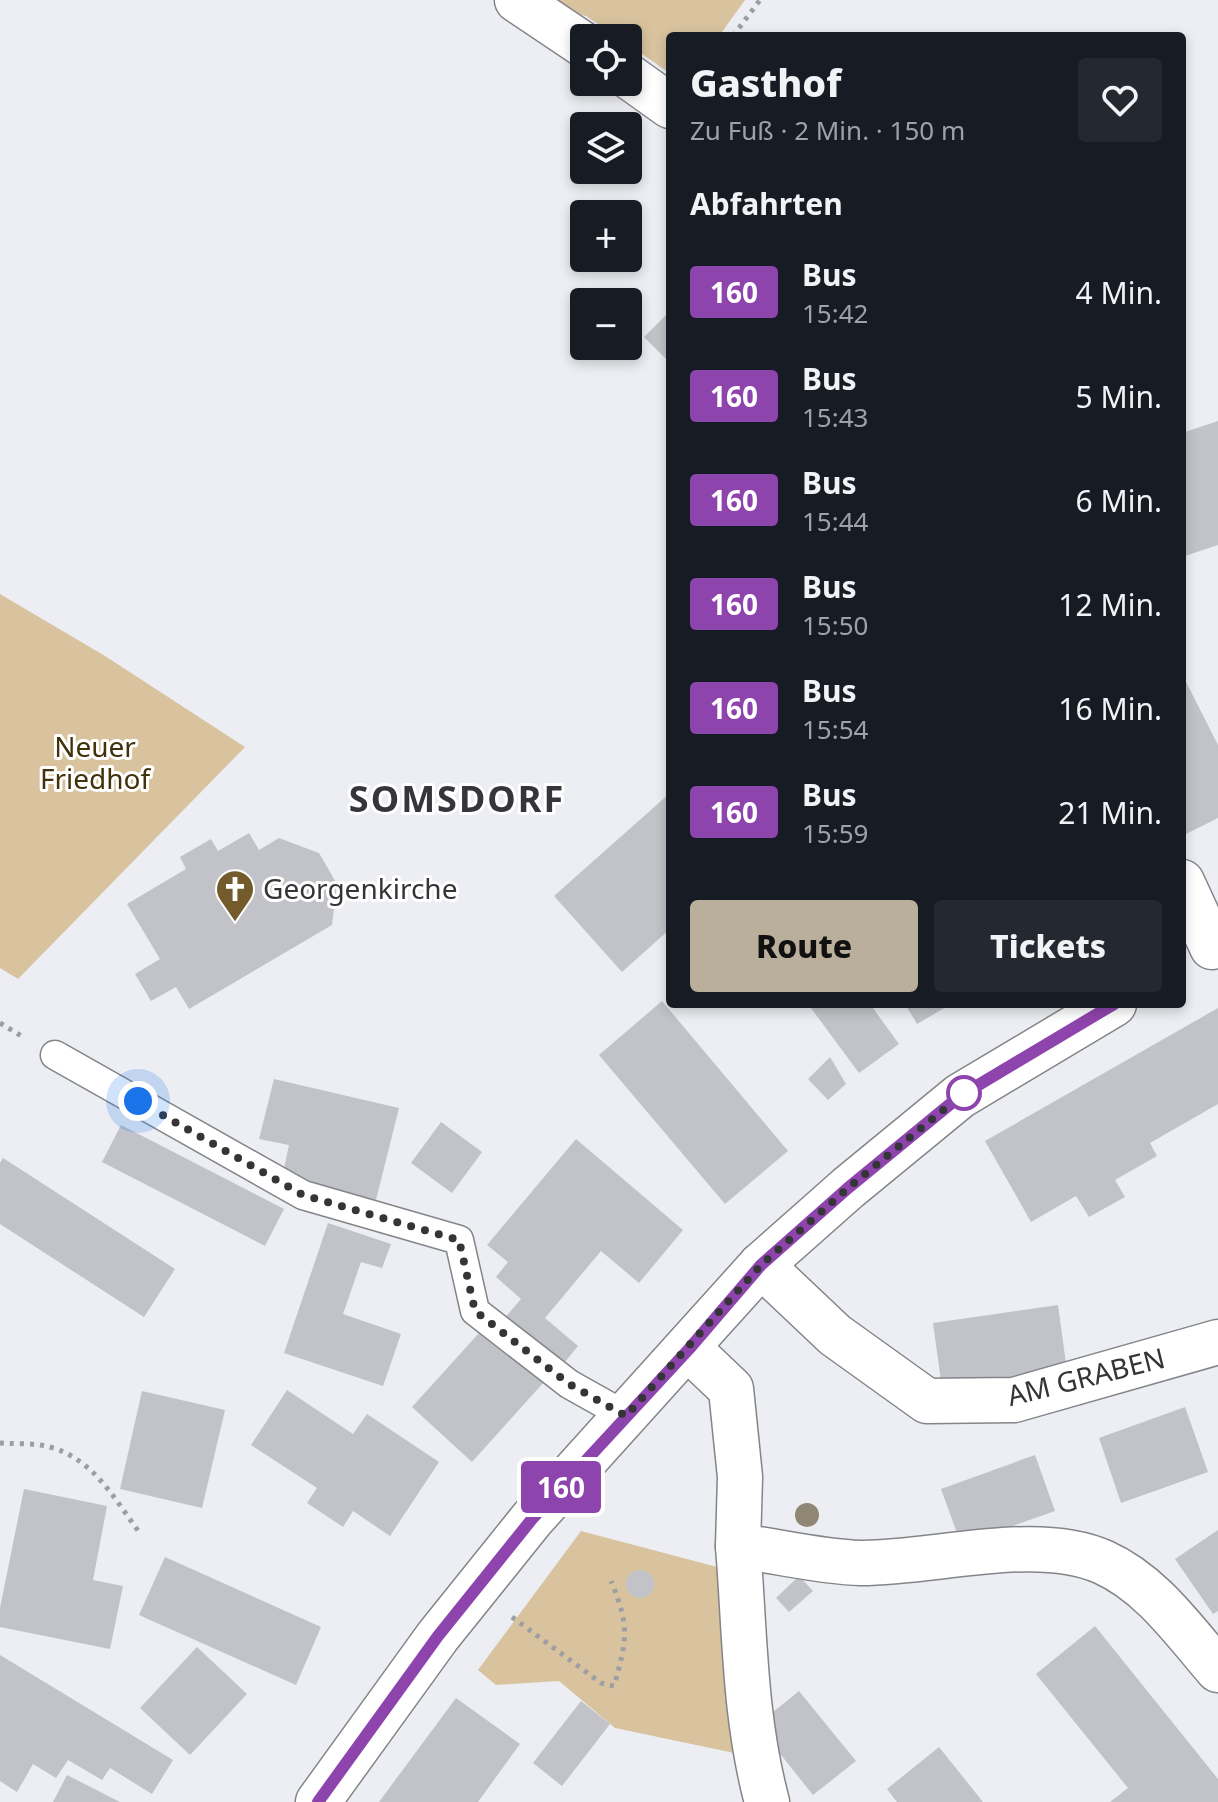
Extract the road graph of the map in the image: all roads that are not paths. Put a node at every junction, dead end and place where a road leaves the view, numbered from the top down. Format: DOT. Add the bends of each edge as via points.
graph roads {
  1 [pos="517,0"];
  2 [pos="570,36"];
  3 [pos="642,86"];
  4 [pos="666,103"];
  5 [pos="1186,895"];
  6 [pos="1204,952"];
  7 [pos="1107,1008"];
  8 [pos="55,1055"];
  9 [pos="761,1265"];
  10 [pos="1218,1342"];
  11 [pos="689,1349"];
  12 [pos="626,1416"];
  13 [pos="738,1546"];
  14 [pos="1218,1670"];
  15 [pos="318,1802"];
  16 [pos="767,1802"];
  1 -- 2 [label="street"];
  3 -- 4 [label="street"];
  5 -- 6 [label="street"];
  7 -- 9 [label="street" via="960,1096"];
  8 -- 12 [label="lane" via="303,1195 459,1240 475,1311 569,1384"];
  9 -- 10 [label="street, AM GRABEN" via="835,1335 927,1401 1014,1400"];
  9 -- 11 [label="street"];
  11 -- 12 [label="street"];
  11 -- 13 [label="street" via="731,1389 740,1477"];
  12 -- 15 [label="street" via="532,1519"];
  13 -- 14 [label="street" via="859,1563 1020,1550 1071,1552 1104,1562 1149,1590"];
  13 -- 16 [label="street" via="744,1669"];
}
